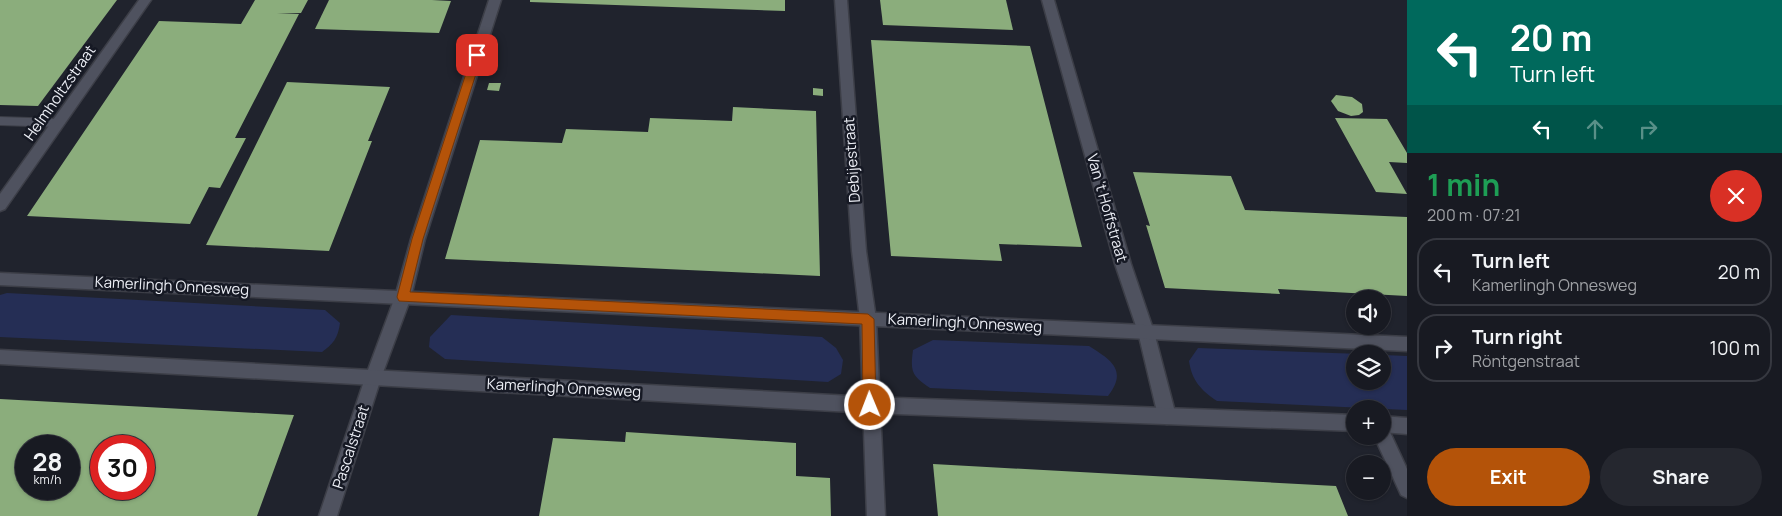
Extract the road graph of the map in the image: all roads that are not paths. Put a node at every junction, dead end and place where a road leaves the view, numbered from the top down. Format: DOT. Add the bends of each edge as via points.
graph roads {
  1 [pos="145,0"];
  2 [pos="495,0"];
  3 [pos="841,0"];
  4 [pos="1048,0"];
  5 [pos="0,121"];
  6 [pos="59,123"];
  7 [pos="0,205"];
  8 [pos="0,279"];
  9 [pos="403,297"];
  10 [pos="868,319"];
  11 [pos="1146,332"];
  12 [pos="1407,344"];
  13 [pos="0,357"];
  14 [pos="373,378"];
  15 [pos="870,405"];
  16 [pos="1167,416"];
  17 [pos="1346,423"];
  18 [pos="1391,425"];
  19 [pos="1407,426"];
  20 [pos="1387,445"];
  21 [pos="1407,488"];
  22 [pos="328,516"];
  23 [pos="876,516"];
  1 -- 6 [label="street, Helmholtzstraat"];
  2 -- 9 [label="street" via="418,239"];
  3 -- 10 [label="street, Debijestraat" via="858,251"];
  4 -- 11 [label="street, Van 't Hoffstraat" via="1123,264"];
  5 -- 6 [label="lane"];
  6 -- 7 [label="street, Helmholtzstraat"];
  8 -- 9 [label="street, Kamerlingh Onnesweg"];
  9 -- 10 [label="street, Kamerlingh Onnesweg"];
  9 -- 14 [label="street"];
  10 -- 11 [label="street, Kamerlingh Onnesweg"];
  10 -- 15 [label="street, Debijestraat"];
  11 -- 12 [label="street, Kamerlingh Onnesweg"];
  11 -- 16 [label="street, Van 't Hoffstraat"];
  13 -- 14 [label="street, Kamerlingh Onnesweg"];
  14 -- 15 [label="street, Kamerlingh Onnesweg"];
  14 -- 22 [label="street, Pascalstraat"];
  15 -- 16 [label="street, Kamerlingh Onnesweg"];
  15 -- 23 [label="street, Debijestraat"];
  16 -- 17 [label="street, Kamerlingh Onnesweg"];
  18 -- 19 [label="street"];
  20 -- 21 [label="street"];
}
